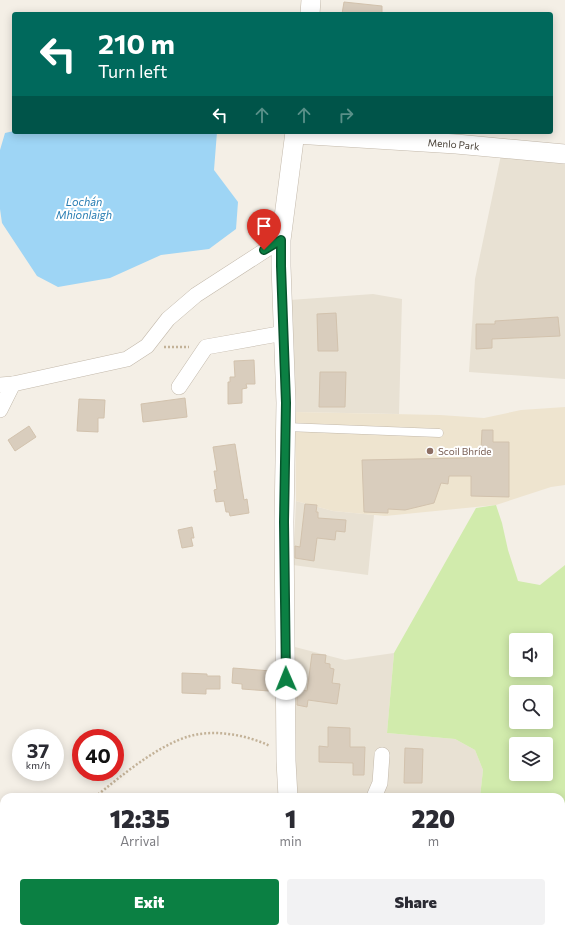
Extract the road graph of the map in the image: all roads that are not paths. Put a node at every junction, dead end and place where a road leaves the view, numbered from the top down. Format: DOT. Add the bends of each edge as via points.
graph roads {
  1 [pos="312,0"];
  2 [pos="310,12"];
  3 [pos="295,134"];
  4 [pos="310,134"];
  5 [pos="565,154"];
  6 [pos="281,240"];
  7 [pos="284,334"];
  8 [pos="6,384"];
  9 [pos="179,387"];
  10 [pos="0,410"];
  11 [pos="286,427"];
  12 [pos="439,433"];
  13 [pos="382,755"];
  14 [pos="288,793"];
  15 [pos="376,793"];
  1 -- 2 [label="street"];
  3 -- 6 [label="street"];
  4 -- 5 [label="street, Menlo Park"];
  6 -- 7 [label="street"];
  6 -- 8 [label="street" via="196,295 168,319 147,346 127,359"];
  7 -- 9 [label="street" via="206,347"];
  7 -- 11 [label="street"];
  8 -- 10 [label="street"];
  11 -- 12 [label="lane"];
  11 -- 14 [label="street" via="284,530"];
  13 -- 15 [label="street" via="380,783"];
}
